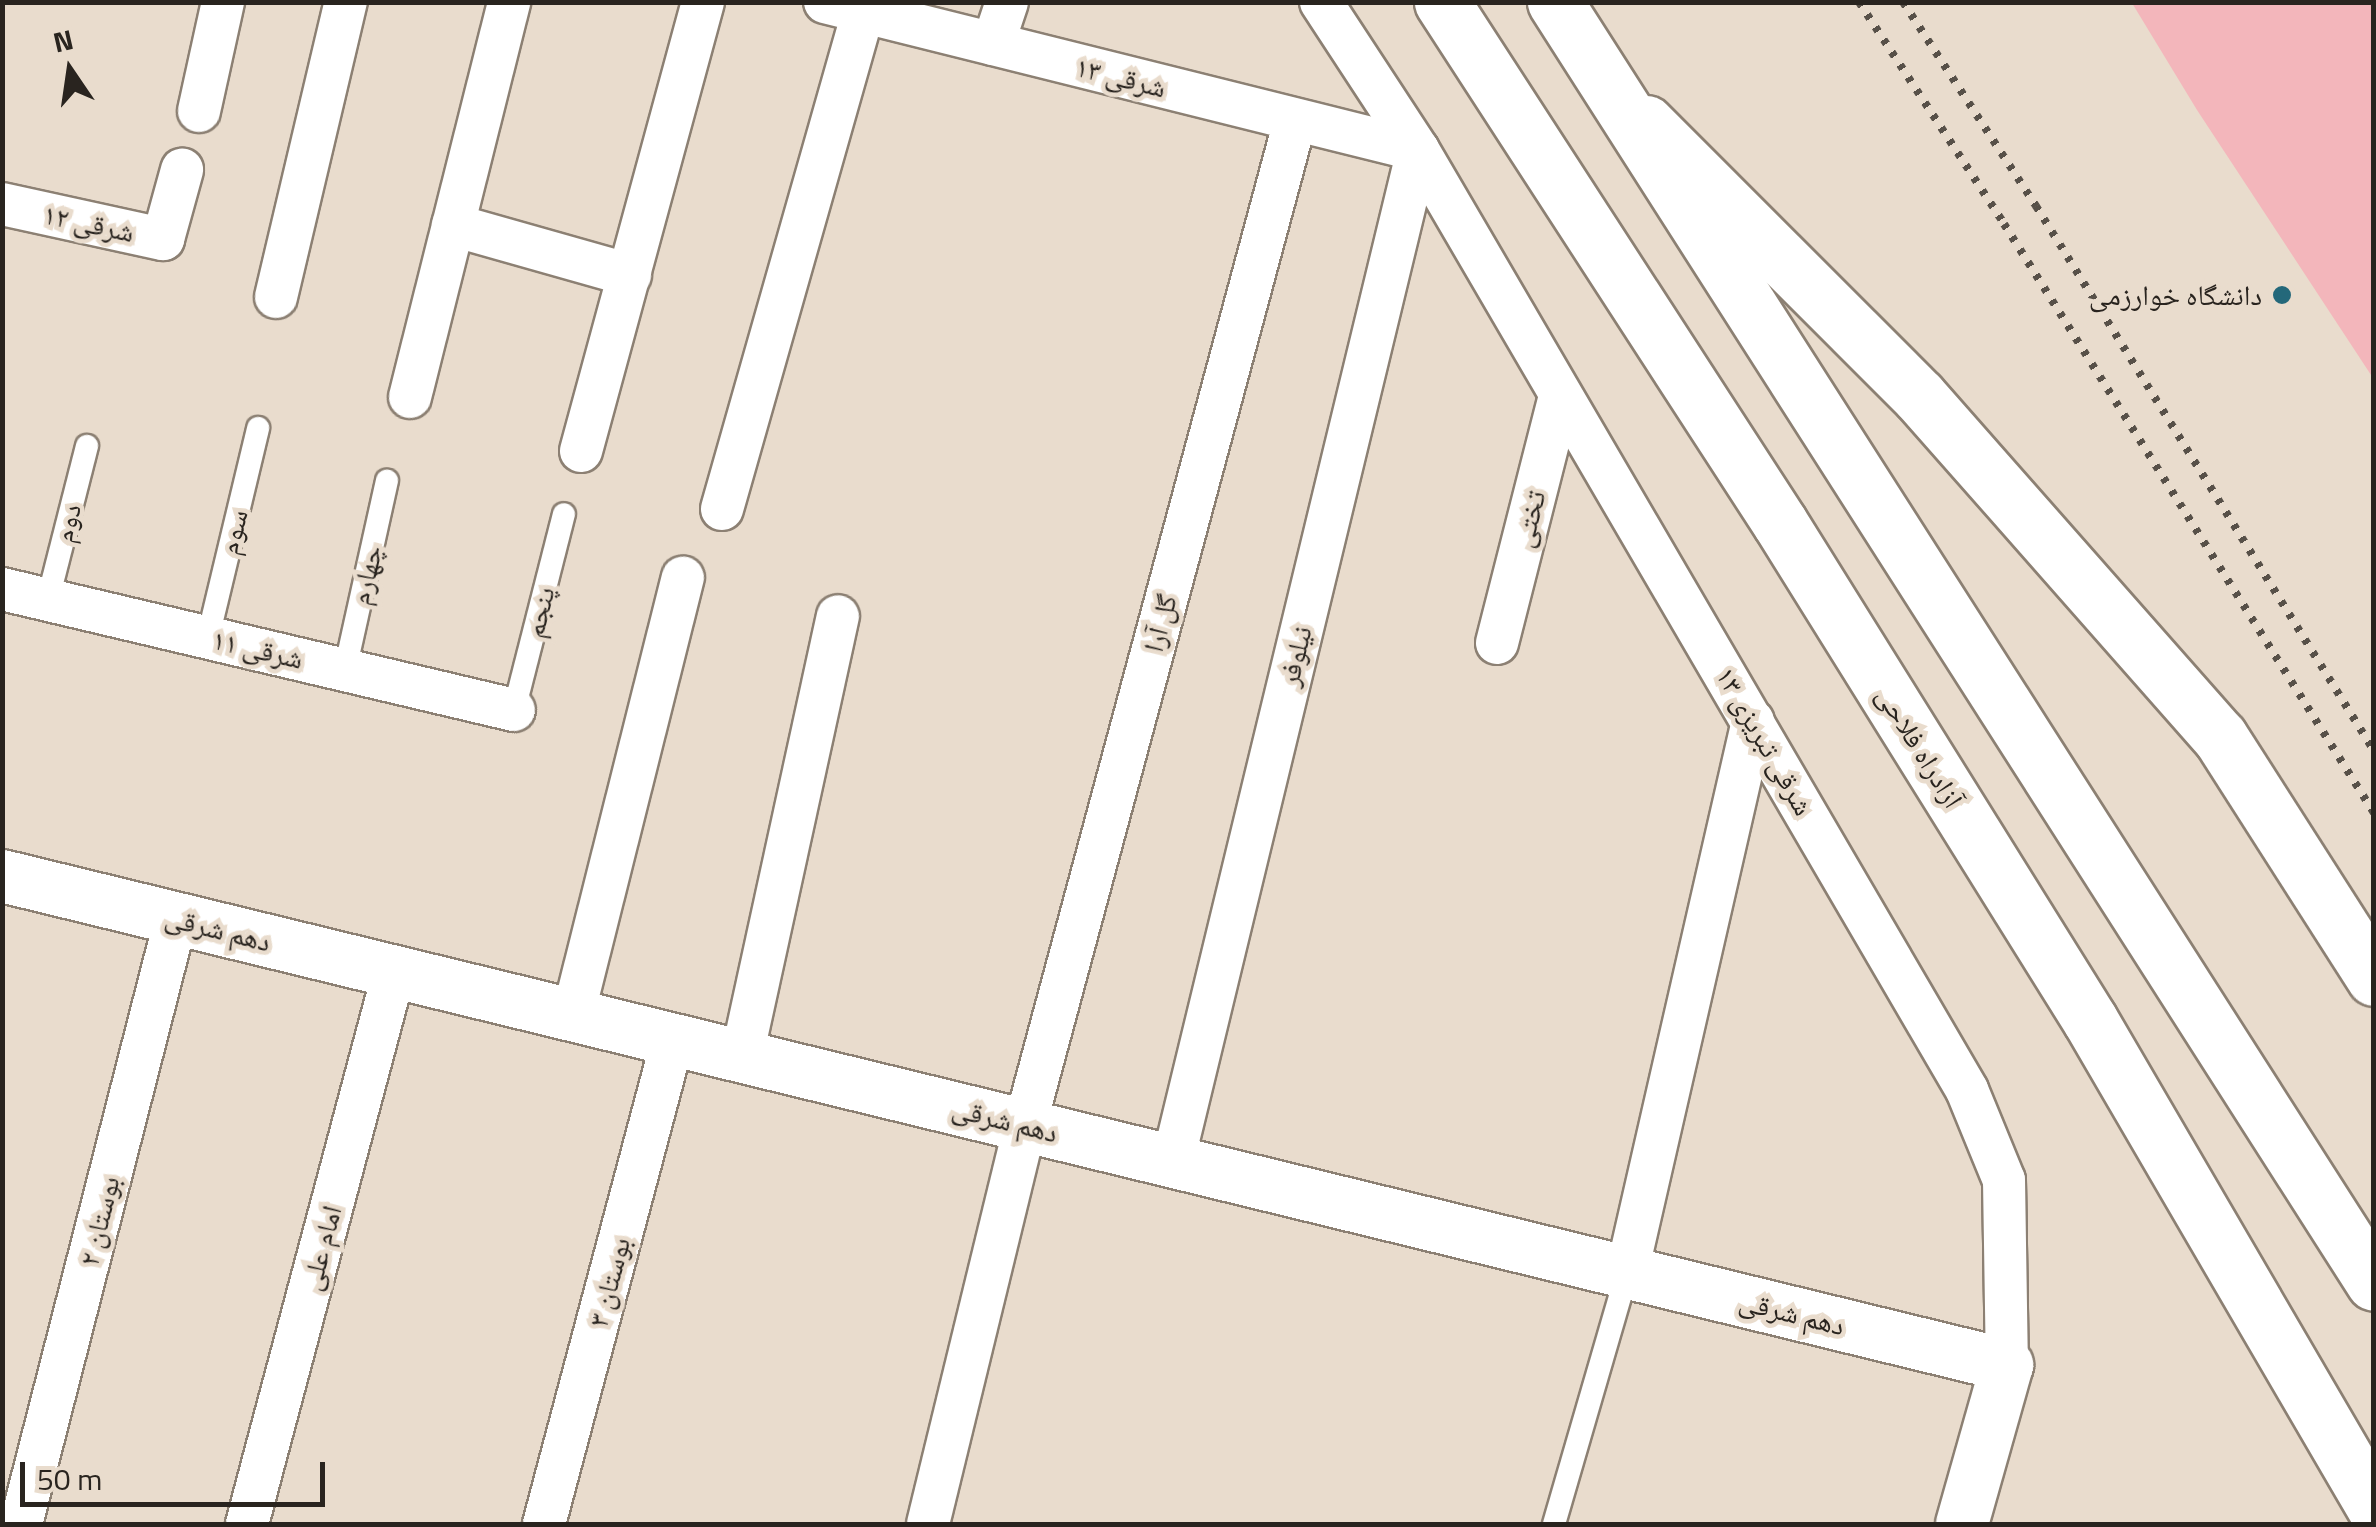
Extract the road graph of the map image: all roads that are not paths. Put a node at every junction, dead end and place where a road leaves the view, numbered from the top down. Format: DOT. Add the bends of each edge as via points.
graph roads {
  1 [pos="222,2"];
  2 [pos="346,2"];
  3 [pos="509,2"];
  4 [pos="703,2"];
  5 [pos="1007,2"];
  6 [pos="1321,2"];
  7 [pos="1442,2"];
  8 [pos="1555,2"];
  9 [pos="851,6"];
  10 [pos="993,44"];
  11 [pos="1614,91"];
  12 [pos="199,111"];
  13 [pos="1295,121"];
  14 [pos="1418,150"];
  15 [pos="182,170"];
  16 [pos="2,204"];
  17 [pos="453,224"];
  18 [pos="630,275"];
  19 [pos="276,298"];
  20 [pos="1560,396"];
  21 [pos="410,397"];
  22 [pos="258,428"];
  23 [pos="86,446"];
  24 [pos="581,452"];
  25 [pos="388,481"];
  26 [pos="722,509"];
  27 [pos="564,514"];
  28 [pos="684,578"];
  29 [pos="2,589"];
  30 [pos="48,600"];
  31 [pos="838,616"];
  32 [pos="208,637"];
  33 [pos="1497,644"];
  34 [pos="345,670"];
  35 [pos="514,710"];
  36 [pos="1754,721"];
  37 [pos="2,876"];
  38 [pos="176,918"];
  39 [pos="394,972"];
  40 [pos="2374,978"];
  41 [pos="573,1015"];
  42 [pos="673,1039"];
  43 [pos="742,1056"];
  44 [pos="1025,1126"];
  45 [pos="1173,1161"];
  46 [pos="1628,1272"];
  47 [pos="2374,1283"];
  48 [pos="2007,1365"];
  49 [pos="2374,1507"];
  50 [pos="21,1524"];
  51 [pos="247,1524"];
  52 [pos="544,1524"];
  53 [pos="928,1524"];
  54 [pos="1554,1524"];
  55 [pos="1962,1524"];
  1 -- 12 [label="street"];
  2 -- 19 [label="street"];
  3 -- 17 [label="street"];
  4 -- 18 [label="street"];
  5 -- 10 [label="street"];
  6 -- 14 [label="street, ۱۳ شرقی تبریزی"];
  7 -- 49 [label="main road, آزادراه فلاحی" via="1780,523 2090,1020"];
  8 -- 11 [label="main road"];
  9 -- 10 [label="street, ۱۳ شرقی"];
  9 -- 26 [label="street"];
  10 -- 13 [label="street, ۱۳ شرقی"];
  11 -- 40 [label="main road" via="1919,396 2220,737"];
  11 -- 47 [label="main road"];
  13 -- 14 [label="street, ۱۳ شرقی"];
  13 -- 44 [label="street, گل آرا"];
  14 -- 20 [label="street, ۱۳ شرقی تبریزی"];
  14 -- 45 [label="street, نیلوفر"];
  15 -- 16 [label="street, ۱۲ شرقی" via="163,240"];
  17 -- 18 [label="street"];
  17 -- 21 [label="street"];
  18 -- 24 [label="street"];
  20 -- 33 [label="street, تختی"];
  20 -- 36 [label="street, ۱۳ شرقی تبریزی"];
  22 -- 32 [label="lane, سوم"];
  23 -- 30 [label="lane, دوم"];
  25 -- 34 [label="lane, چهارم"];
  27 -- 35 [label="lane, پنجم"];
  28 -- 41 [label="street"];
  29 -- 30 [label="street, ۱۱ شرقی"];
  30 -- 32 [label="street, ۱۱ شرقی"];
  31 -- 43 [label="street"];
  32 -- 34 [label="street, ۱۱ شرقی"];
  34 -- 35 [label="street, ۱۱ شرقی"];
  36 -- 46 [label="street"];
  36 -- 48 [label="street, ۱۳ شرقی تبریزی" via="1967,1090 2004,1180"];
  37 -- 38 [label="street, دهم شرقی"];
  38 -- 39 [label="street, دهم شرقی"];
  38 -- 50 [label="street, بوستان ۲"];
  39 -- 41 [label="street, دهم شرقی"];
  39 -- 51 [label="street, امام علی"];
  41 -- 42 [label="street, دهم شرقی"];
  42 -- 43 [label="street, دهم شرقی"];
  42 -- 52 [label="street, بوستان ۳"];
  43 -- 44 [label="street, دهم شرقی"];
  44 -- 45 [label="street, دهم شرقی"];
  44 -- 53 [label="street, گل آرا"];
  45 -- 46 [label="street, دهم شرقی"];
  46 -- 48 [label="street, دهم شرقی"];
  46 -- 54 [label="lane"];
  48 -- 55 [label="street"];
}
